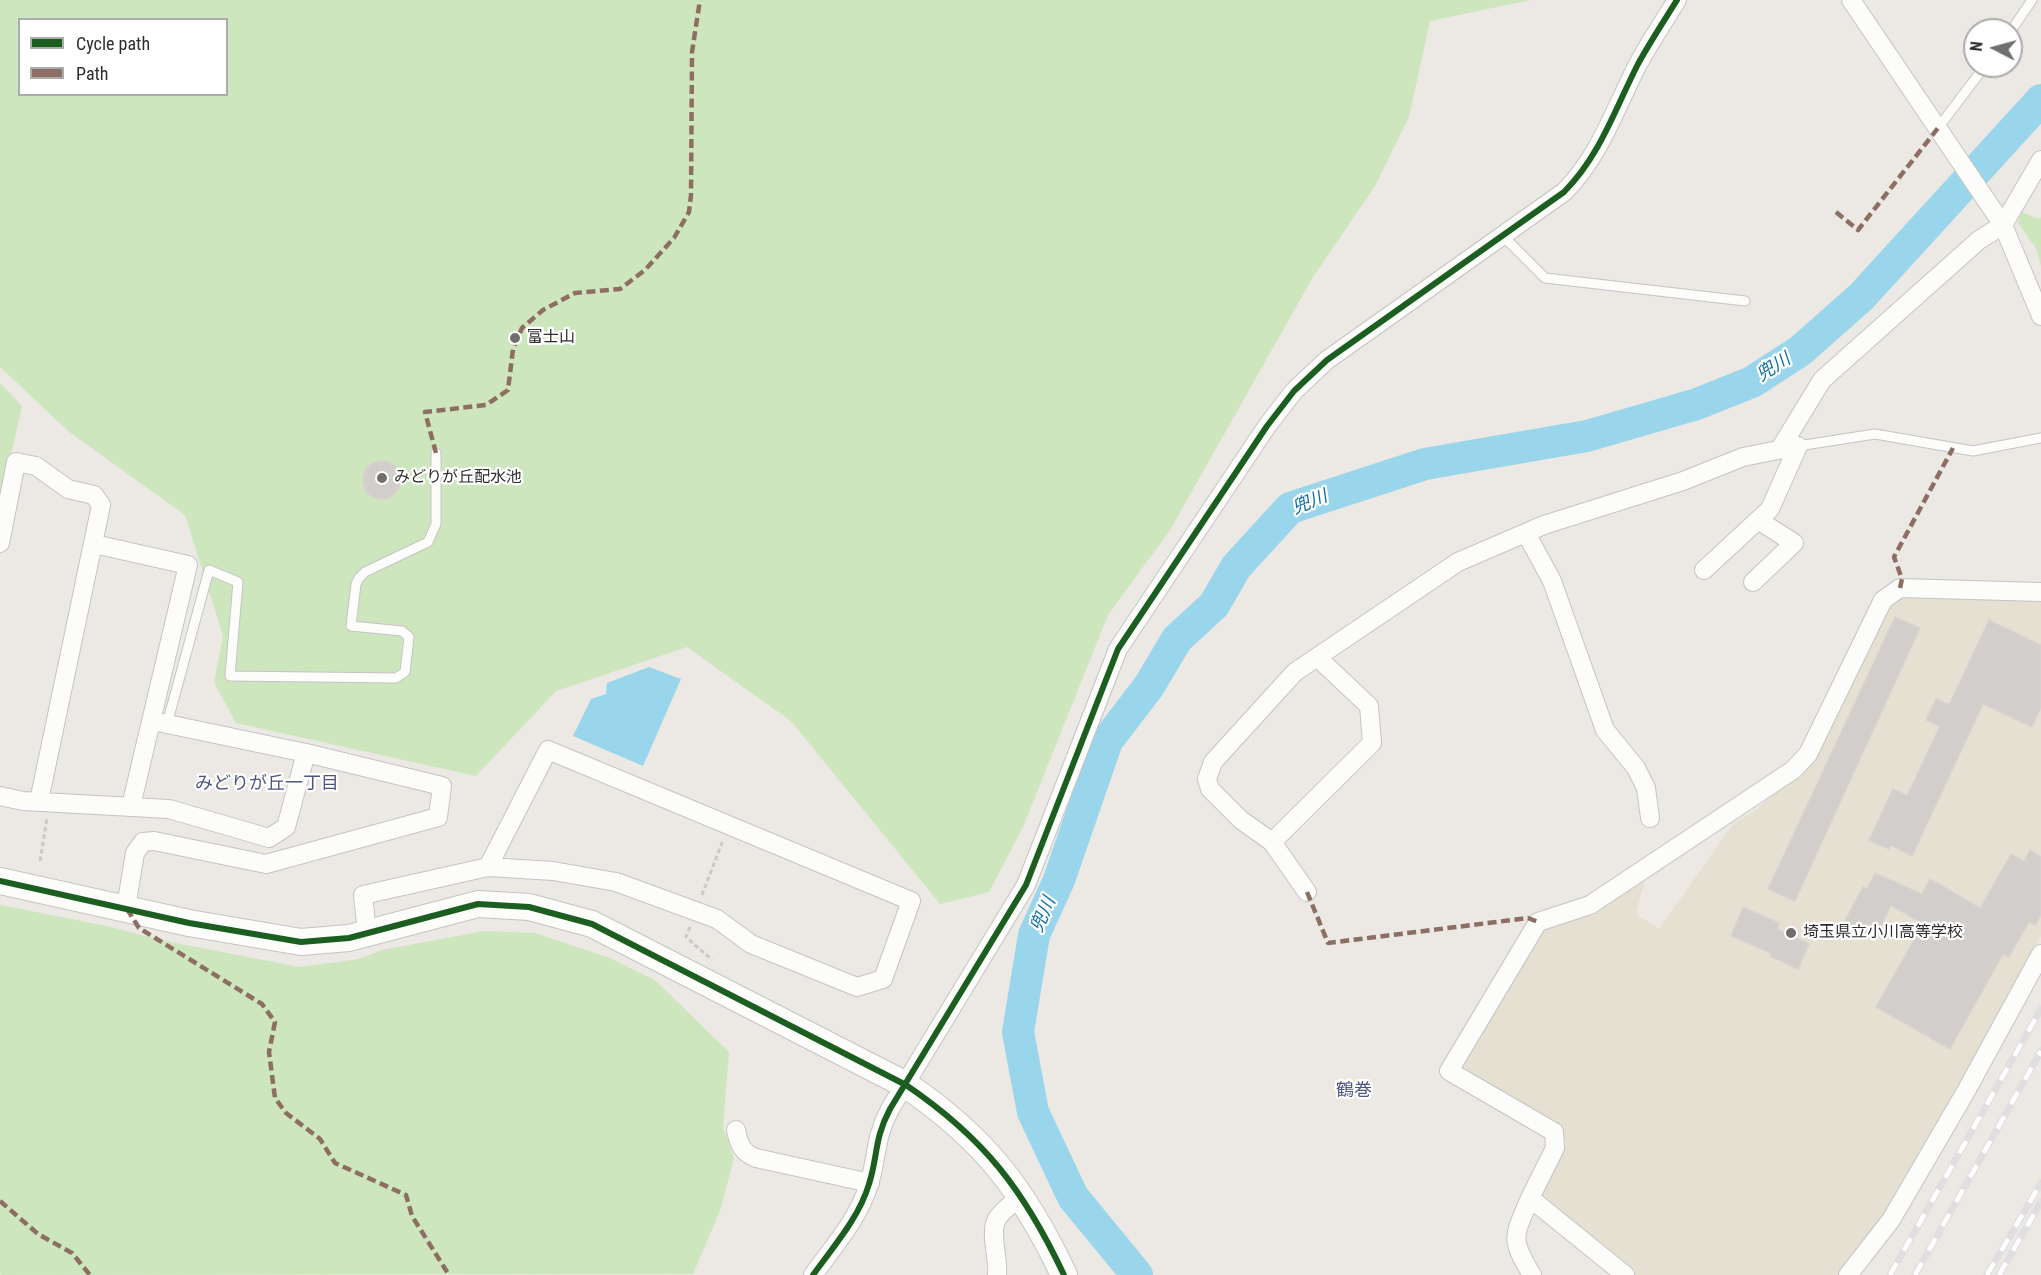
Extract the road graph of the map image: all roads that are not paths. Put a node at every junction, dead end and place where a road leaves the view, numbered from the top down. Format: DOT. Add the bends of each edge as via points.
graph roads {
  1 [pos="1677,0"];
  2 [pos="1851,0"];
  3 [pos="2032,0"];
  4 [pos="2020,18"];
  5 [pos="1975,78"];
  6 [pos="1939,129"];
  7 [pos="2041,160"];
  8 [pos="2000,221"];
  9 [pos="1503,236"];
  10 [pos="1745,301"];
  11 [pos="2041,316"];
  12 [pos="2041,438"];
  13 [pos="1789,448"];
  14 [pos="436,453"];
  15 [pos="1758,520"];
  16 [pos="1526,533"];
  17 [pos="0,543"];
  18 [pos="94,543"];
  19 [pos="1704,570"];
  20 [pos="1753,582"];
  21 [pos="2041,592"];
  22 [pos="1317,657"];
  23 [pos="160,722"];
  24 [pos="306,753"];
  25 [pos="0,796"];
  26 [pos="39,801"];
  27 [pos="131,806"];
  28 [pos="1650,818"];
  29 [pos="1272,842"];
  30 [pos="488,867"];
  31 [pos="0,882"];
  32 [pos="1308,892"];
  33 [pos="126,907"];
  34 [pos="367,933"];
  35 [pos="2041,954"];
  36 [pos="906,1085"];
  37 [pos="736,1130"];
  38 [pos="870,1183"];
  39 [pos="1021,1196"];
  40 [pos="1530,1198"];
  41 [pos="813,1275"];
  42 [pos="997,1275"];
  43 [pos="1064,1275"];
  44 [pos="1532,1275"];
  45 [pos="1625,1275"];
  46 [pos="1848,1275"];
  1 -- 9 [label="street" via="1639,63 1583,174"];
  2 -- 6 [label="street"];
  3 -- 4 [label="lane"];
  5 -- 6 [label="lane"];
  6 -- 8 [label="street"];
  7 -- 8 [label="street"];
  8 -- 11 [label="street"];
  8 -- 13 [label="street" via="1822,380"];
  9 -- 10 [label="lane" via="1545,278"];
  9 -- 36 [label="street" via="1327,360 1294,391 1268,426 1118,649 1026,885"];
  12 -- 13 [label="lane" via="1973,451 1875,434"];
  13 -- 15 [label="street" via="1770,509"];
  13 -- 16 [label="street" via="1743,457"];
  14 -- 23 [label="lane" via="434,534 428,542 364,572 356,584 351,626 402,631 409,637 405,672 396,678 230,676 238,582 209,570"];
  15 -- 19 [label="street"];
  15 -- 20 [label="street" via="1794,543"];
  16 -- 22 [label="street" via="1458,562"];
  16 -- 28 [label="street" via="1552,581 1605,730 1636,768 1646,788"];
  17 -- 18 [label="street" via="16,462 36,466 68,489 94,495 101,505"];
  18 -- 23 [label="street" via="188,565"];
  18 -- 26 [label="street"];
  21 -- 40 [label="street" via="1900,588 1883,600 1808,754 1793,770 1590,905 1538,922 1449,1071 1554,1132 1554,1148"];
  22 -- 29 [label="street" via="1369,705 1372,743"];
  22 -- 29 [label="street" via="1295,672 1228,745 1213,762 1207,779 1210,789 1241,820"];
  23 -- 24 [label="street"];
  23 -- 27 [label="street"];
  24 -- 27 [label="street" via="286,827 269,838 191,814"];
  24 -- 33 [label="street" via="442,786 438,817 266,864 143,842 135,853"];
  25 -- 26 [label="street"];
  26 -- 27 [label="street"];
  29 -- 32 [label="street"];
  30 -- 30 [label="street" via="548,750 911,901 883,978 857,987 750,944 717,920 616,882 553,871"];
  30 -- 34 [label="street" via="363,895"];
  31 -- 33 [label="street"];
  33 -- 34 [label="street" via="189,923 301,942"];
  34 -- 36 [label="street" via="478,904 529,907 592,924"];
  35 -- 46 [label="street" via="1891,1220"];
  36 -- 38 [label="street" via="879,1128"];
  36 -- 39 [label="street" via="975,1138"];
  37 -- 38 [label="street" via="745,1153 756,1158"];
  38 -- 41 [label="street" via="860,1208"];
  39 -- 42 [label="street" via="997,1219 993,1232"];
  39 -- 43 [label="street"];
  40 -- 44 [label="street" via="1514,1237 1516,1249"];
  40 -- 45 [label="street"];
}
